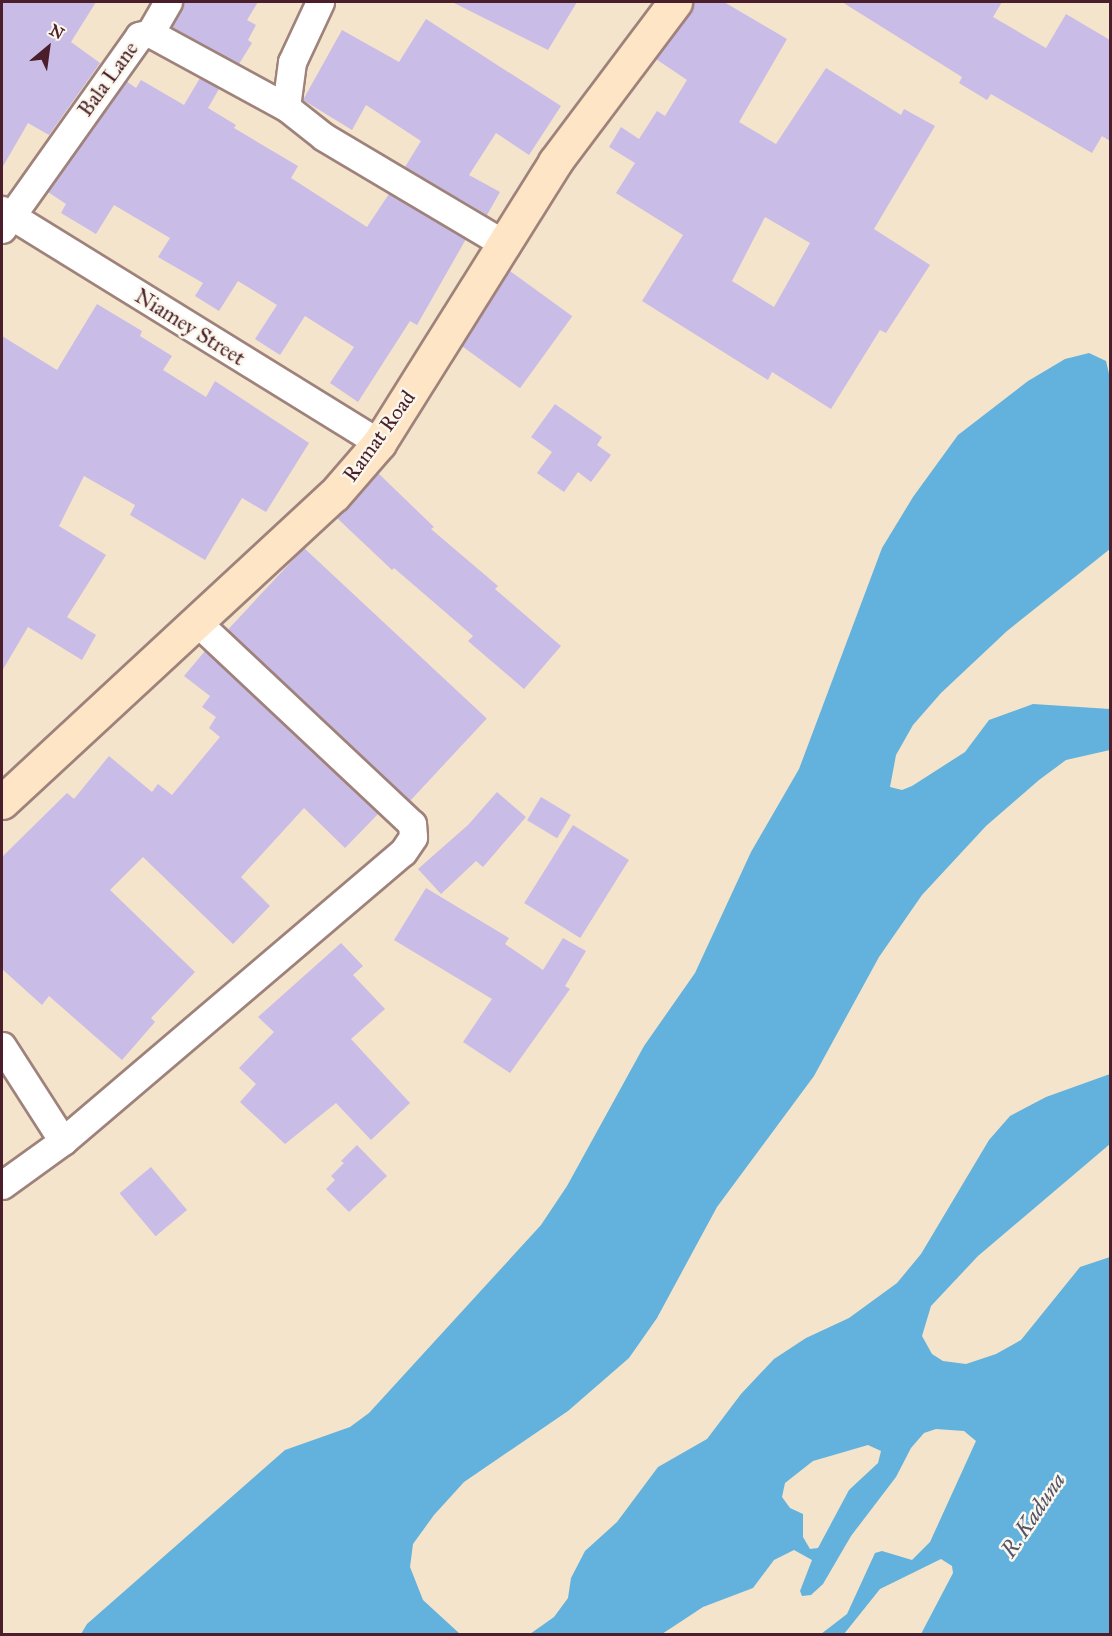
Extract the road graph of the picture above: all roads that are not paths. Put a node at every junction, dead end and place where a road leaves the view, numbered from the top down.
1 (168, 2) edge
2 (320, 2) edge
3 (675, 2) edge
4 (150, 33) junction
5 (286, 107) junction
6 (4, 218) edge
7 (506, 245) junction
8 (379, 443) junction
9 (196, 621) junction
10 (2, 802) edge
11 (2, 1047) edge
12 (63, 1141) junction
13 (2, 1185) edge

1 - 4 street
2 - 5 street
3 - 7 street, Ramat Road
4 - 5 street, Bala Lane
4 - 6 street, Bala Lane
5 - 7 street, Bala Lane
6 - 8 street, Niamey Street
7 - 8 street, Ramat Road
8 - 9 street, Ramat Road
9 - 10 street, Ramat Road
9 - 12 street
11 - 12 street
12 - 13 street

